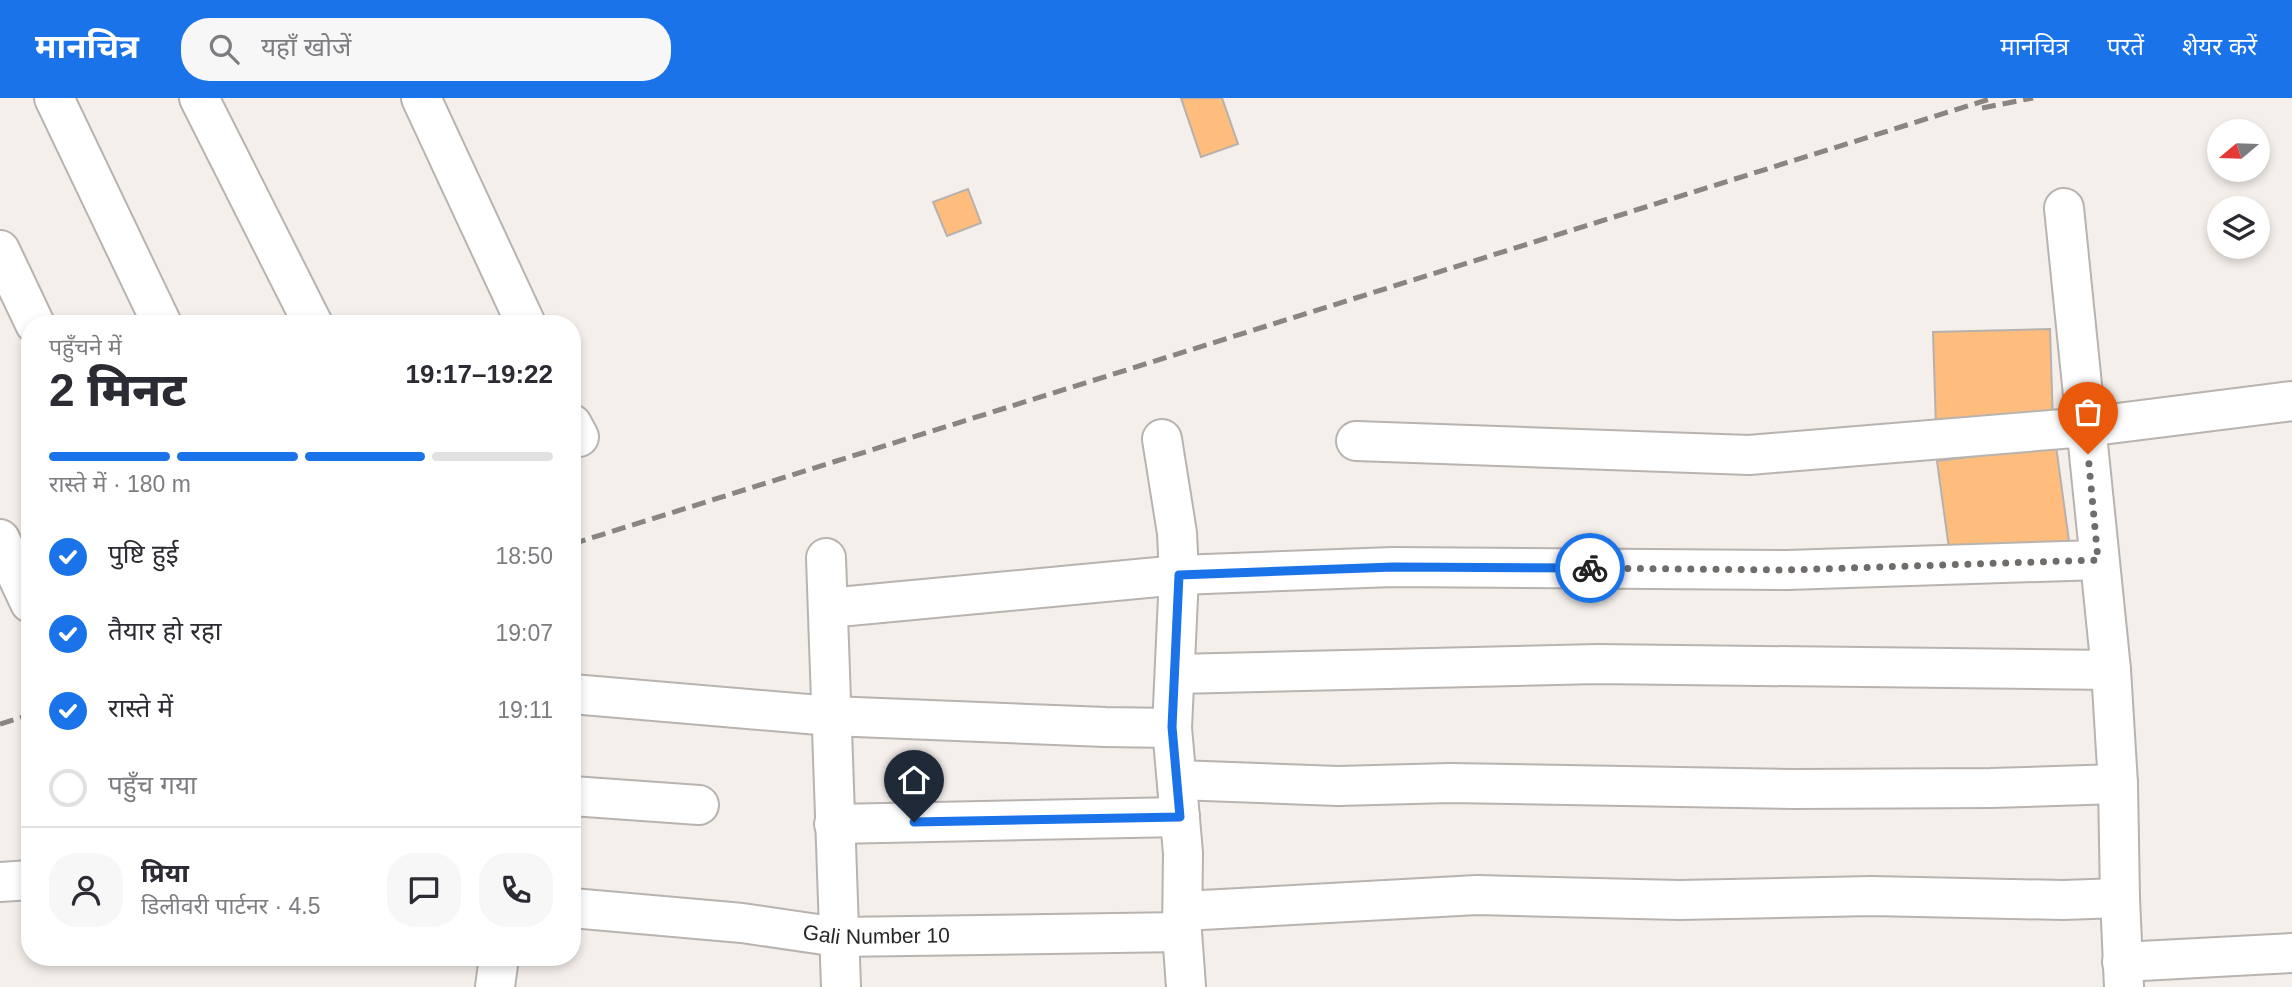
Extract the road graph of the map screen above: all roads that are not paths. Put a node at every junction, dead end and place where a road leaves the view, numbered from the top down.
1 (54, 98) edge
2 (199, 98) edge
3 (421, 98) edge
4 (2064, 208) dead end
5 (0, 250) edge
6 (31, 315) edge
7 (158, 315) edge
8 (308, 315) edge
9 (522, 315) edge
10 (2292, 401) edge
11 (2086, 427) junction
12 (1162, 439) dead end
13 (1356, 442) dead end
14 (0, 539) edge
15 (826, 558) dead end
16 (2098, 560) junction
17 (1179, 575) junction
18 (21, 584) edge
19 (828, 608) junction
20 (2111, 670) junction
21 (1175, 674) junction
22 (581, 695) edge
23 (831, 716) junction
24 (1172, 727) junction
25 (2118, 784) junction
26 (581, 797) edge
27 (1179, 798) junction
28 (699, 805) dead end
29 (834, 824) junction
30 (21, 881) edge
31 (0, 882) edge
32 (2120, 898) junction
33 (581, 909) edge
34 (1183, 922) junction
35 (838, 937) junction
36 (2292, 953) edge
37 (498, 966) edge
38 (2123, 974) edge
39 (495, 987) edge
40 (841, 987) edge
41 (1186, 987) edge

1 - 7 street
2 - 8 street
3 - 9 street
4 - 11 street
5 - 6 street
10 - 11 street
11 - 13 street
11 - 16 street
12 - 17 street
14 - 18 street
15 - 19 street
16 - 17 street
16 - 20 street
17 - 19 street
17 - 21 street
19 - 23 street
20 - 21 street
20 - 25 street
21 - 24 street
22 - 23 street
23 - 24 street
23 - 29 street
24 - 27 street
25 - 27 street
25 - 32 street
26 - 28 street
27 - 29 street
27 - 34 street
29 - 35 street
30 - 31 street
32 - 34 street, Gali Number 10
32 - 38 street
33 - 35 street, Gali Number 10
34 - 35 street, Gali Number 10
34 - 41 street
35 - 40 street
36 - 38 street
37 - 39 street

